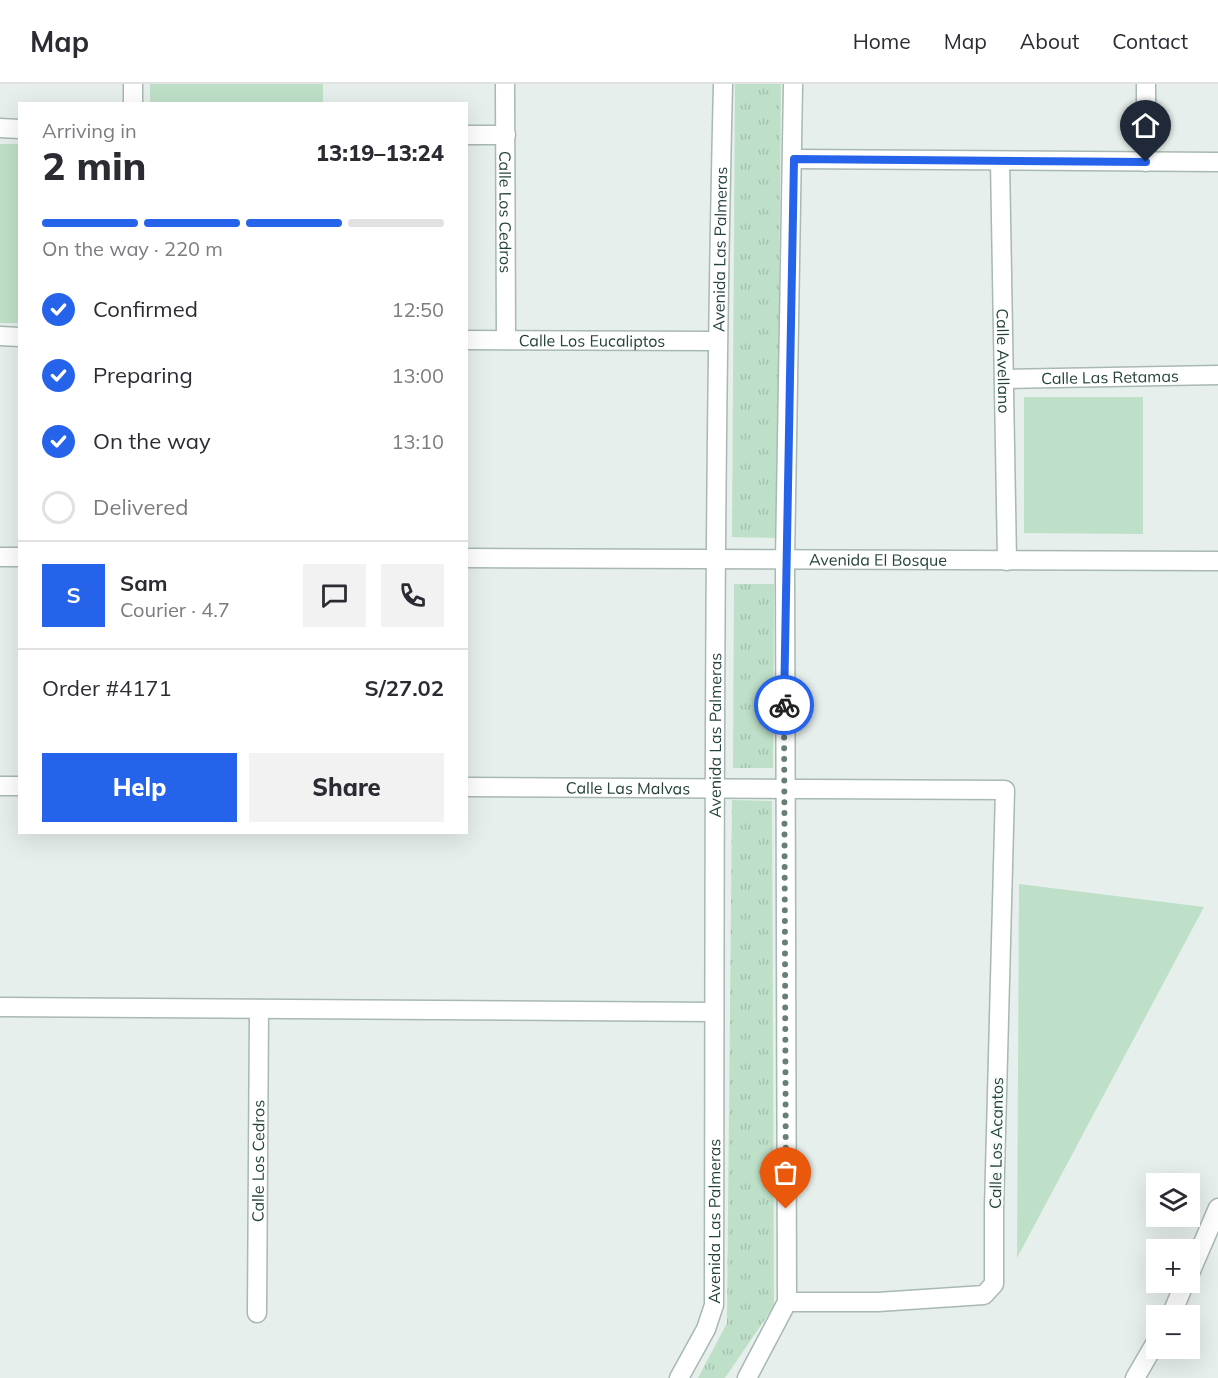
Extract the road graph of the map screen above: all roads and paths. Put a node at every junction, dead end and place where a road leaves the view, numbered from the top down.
1 (133, 84) edge
2 (506, 84) edge
3 (723, 84) edge
4 (793, 84) edge
5 (1146, 84) edge
6 (133, 102) edge
7 (0, 128) edge
8 (18, 129) edge
9 (468, 135) edge
10 (506, 135) junction
11 (794, 159) junction
12 (1000, 161) junction
13 (1146, 162) junction
14 (1218, 162) edge
15 (0, 336) edge
16 (18, 337) edge
17 (468, 340) edge
18 (506, 340) junction
19 (717, 341) junction
20 (1218, 375) edge
21 (1004, 379) junction
22 (0, 557) edge
23 (18, 557) edge
24 (468, 558) edge
25 (717, 560) junction
26 (785, 560) junction
27 (1007, 561) junction
28 (1218, 561) edge
29 (0, 786) edge
30 (18, 786) edge
31 (468, 788) edge
32 (714, 788) junction
33 (784, 790) junction
34 (1005, 790) joint
35 (0, 1007) edge
36 (259, 1009) junction
37 (714, 1012) junction
38 (1218, 1208) edge
39 (1200, 1250) edge
40 (787, 1302) junction
41 (257, 1313) dead end
42 (1146, 1359) edge
43 (679, 1378) edge
44 (747, 1378) edge
45 (1135, 1378) edge

1 - 6 street
2 - 10 street, Calle Los Cedros
3 - 19 street, Avenida Las Palmeras
4 - 11 street
5 - 13 street
7 - 8 street
9 - 10 street
10 - 18 street, Calle Los Cedros
11 - 12 street
11 - 26 street
12 - 13 street
12 - 21 street, Calle Avellano
13 - 14 street
15 - 16 street
17 - 18 street, Calle Los Eucaliptos
18 - 19 street, Calle Los Eucaliptos
19 - 25 street, Avenida Las Palmeras
20 - 21 street, Calle Las Retamas
21 - 27 street, Calle Avellano
22 - 23 street
24 - 25 street, Avenida El Bosque
25 - 26 street, Avenida El Bosque
25 - 32 street, Avenida Las Palmeras
26 - 27 street, Avenida El Bosque
26 - 33 street
27 - 28 street, Avenida El Bosque
29 - 30 street
31 - 32 street, Calle Las Malvas
32 - 33 street, Calle Las Malvas
32 - 37 street, Avenida Las Palmeras
33 - 34 street, Calle Las Malvas
33 - 40 street
34 - 40 street, Calle Los Acantos
35 - 36 street
36 - 37 street
36 - 41 street, Calle Los Cedros
37 - 43 street, Avenida Las Palmeras
38 - 39 street
40 - 44 street
42 - 45 street

